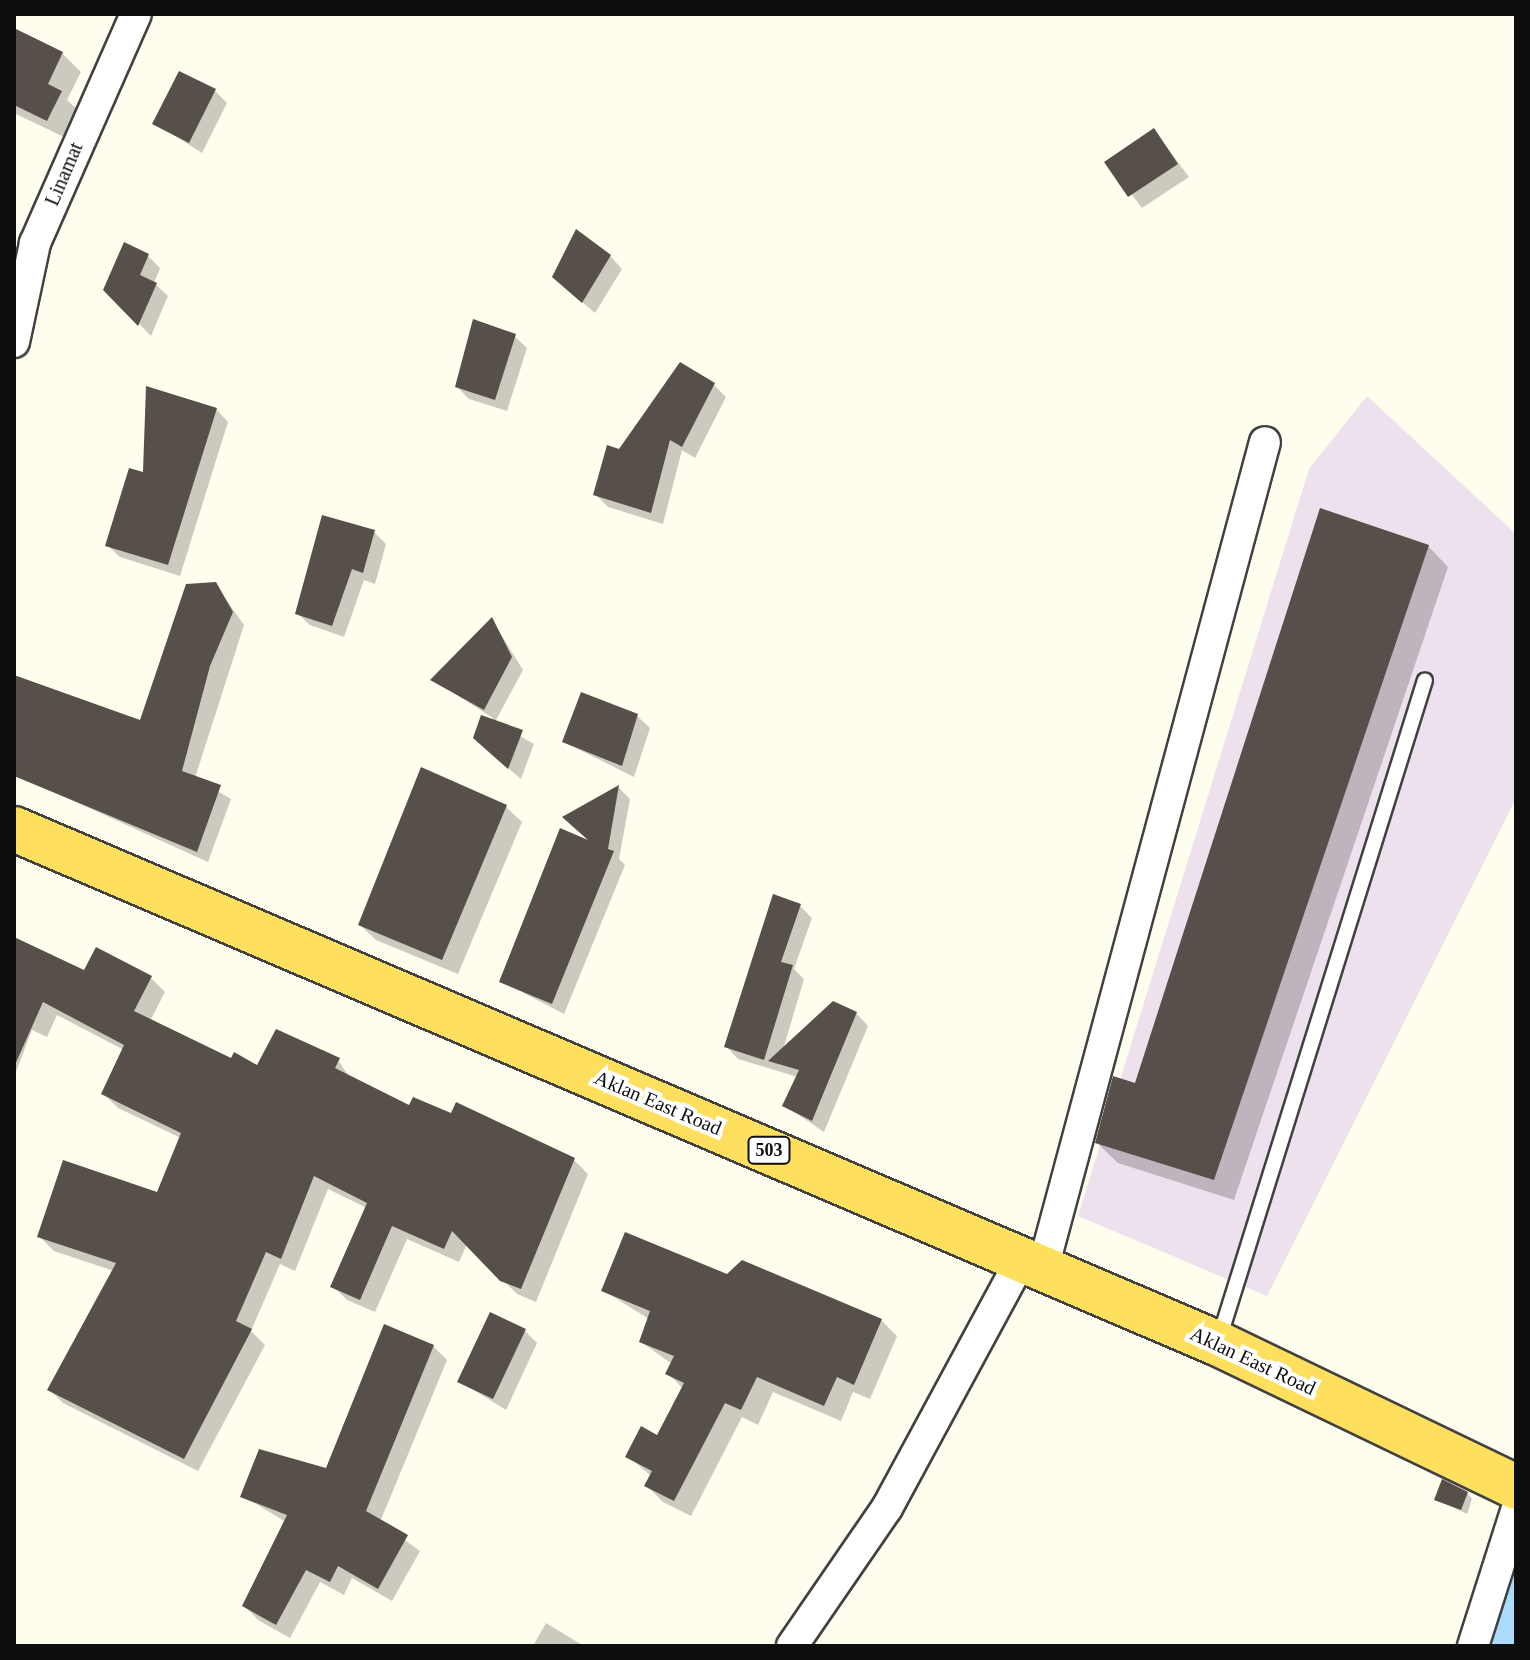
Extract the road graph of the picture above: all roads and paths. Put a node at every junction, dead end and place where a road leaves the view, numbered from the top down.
1 (136, 14) edge
2 (14, 342) edge
3 (1265, 442) dead end
4 (1425, 680) dead end
5 (14, 829) edge
6 (1032, 1263) junction
7 (1217, 1343) junction
8 (1516, 1487) edge
9 (1516, 1511) edge
10 (792, 1646) edge
11 (1473, 1646) edge

1 - 2 street, Linamat
3 - 6 street
4 - 7 lane
5 - 6 main road, Aklan East Road / 503
6 - 7 main road, Aklan East Road / 503
6 - 10 street
7 - 8 main road, Aklan East Road / 503
9 - 11 street

